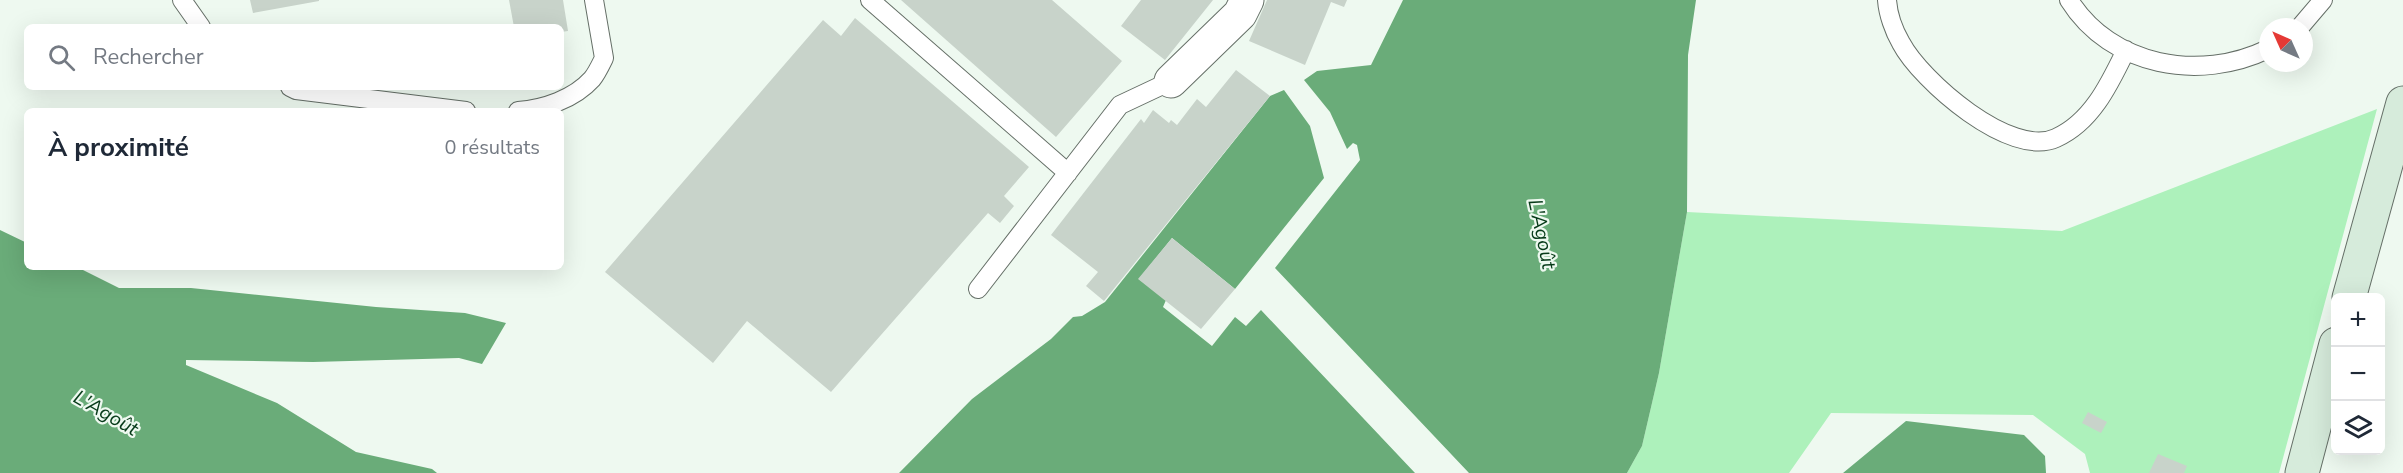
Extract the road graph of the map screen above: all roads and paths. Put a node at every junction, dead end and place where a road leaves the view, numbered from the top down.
1 (182, 0) edge
2 (594, 0) edge
3 (870, 0) edge
4 (1246, 0) edge
5 (1887, 0) edge
6 (2069, 0) edge
7 (2324, 0) edge
8 (2308, 18) edge
9 (199, 24) edge
10 (2126, 50) junction
11 (2259, 53) edge
12 (1171, 81) joint
13 (296, 90) edge
14 (2403, 103) edge
15 (442, 108) edge
16 (542, 108) edge
17 (1068, 173) junction
18 (978, 289) dead end
19 (2350, 293) edge
20 (2335, 347) edge
21 (2302, 473) edge

1 - 9 lane
2 - 16 lane
3 - 17 lane
4 - 12 street
5 - 10 lane
6 - 10 lane
7 - 8 lane
10 - 11 lane
12 - 17 lane
13 - 15 lane
14 - 19 main road
17 - 18 lane
20 - 21 main road

